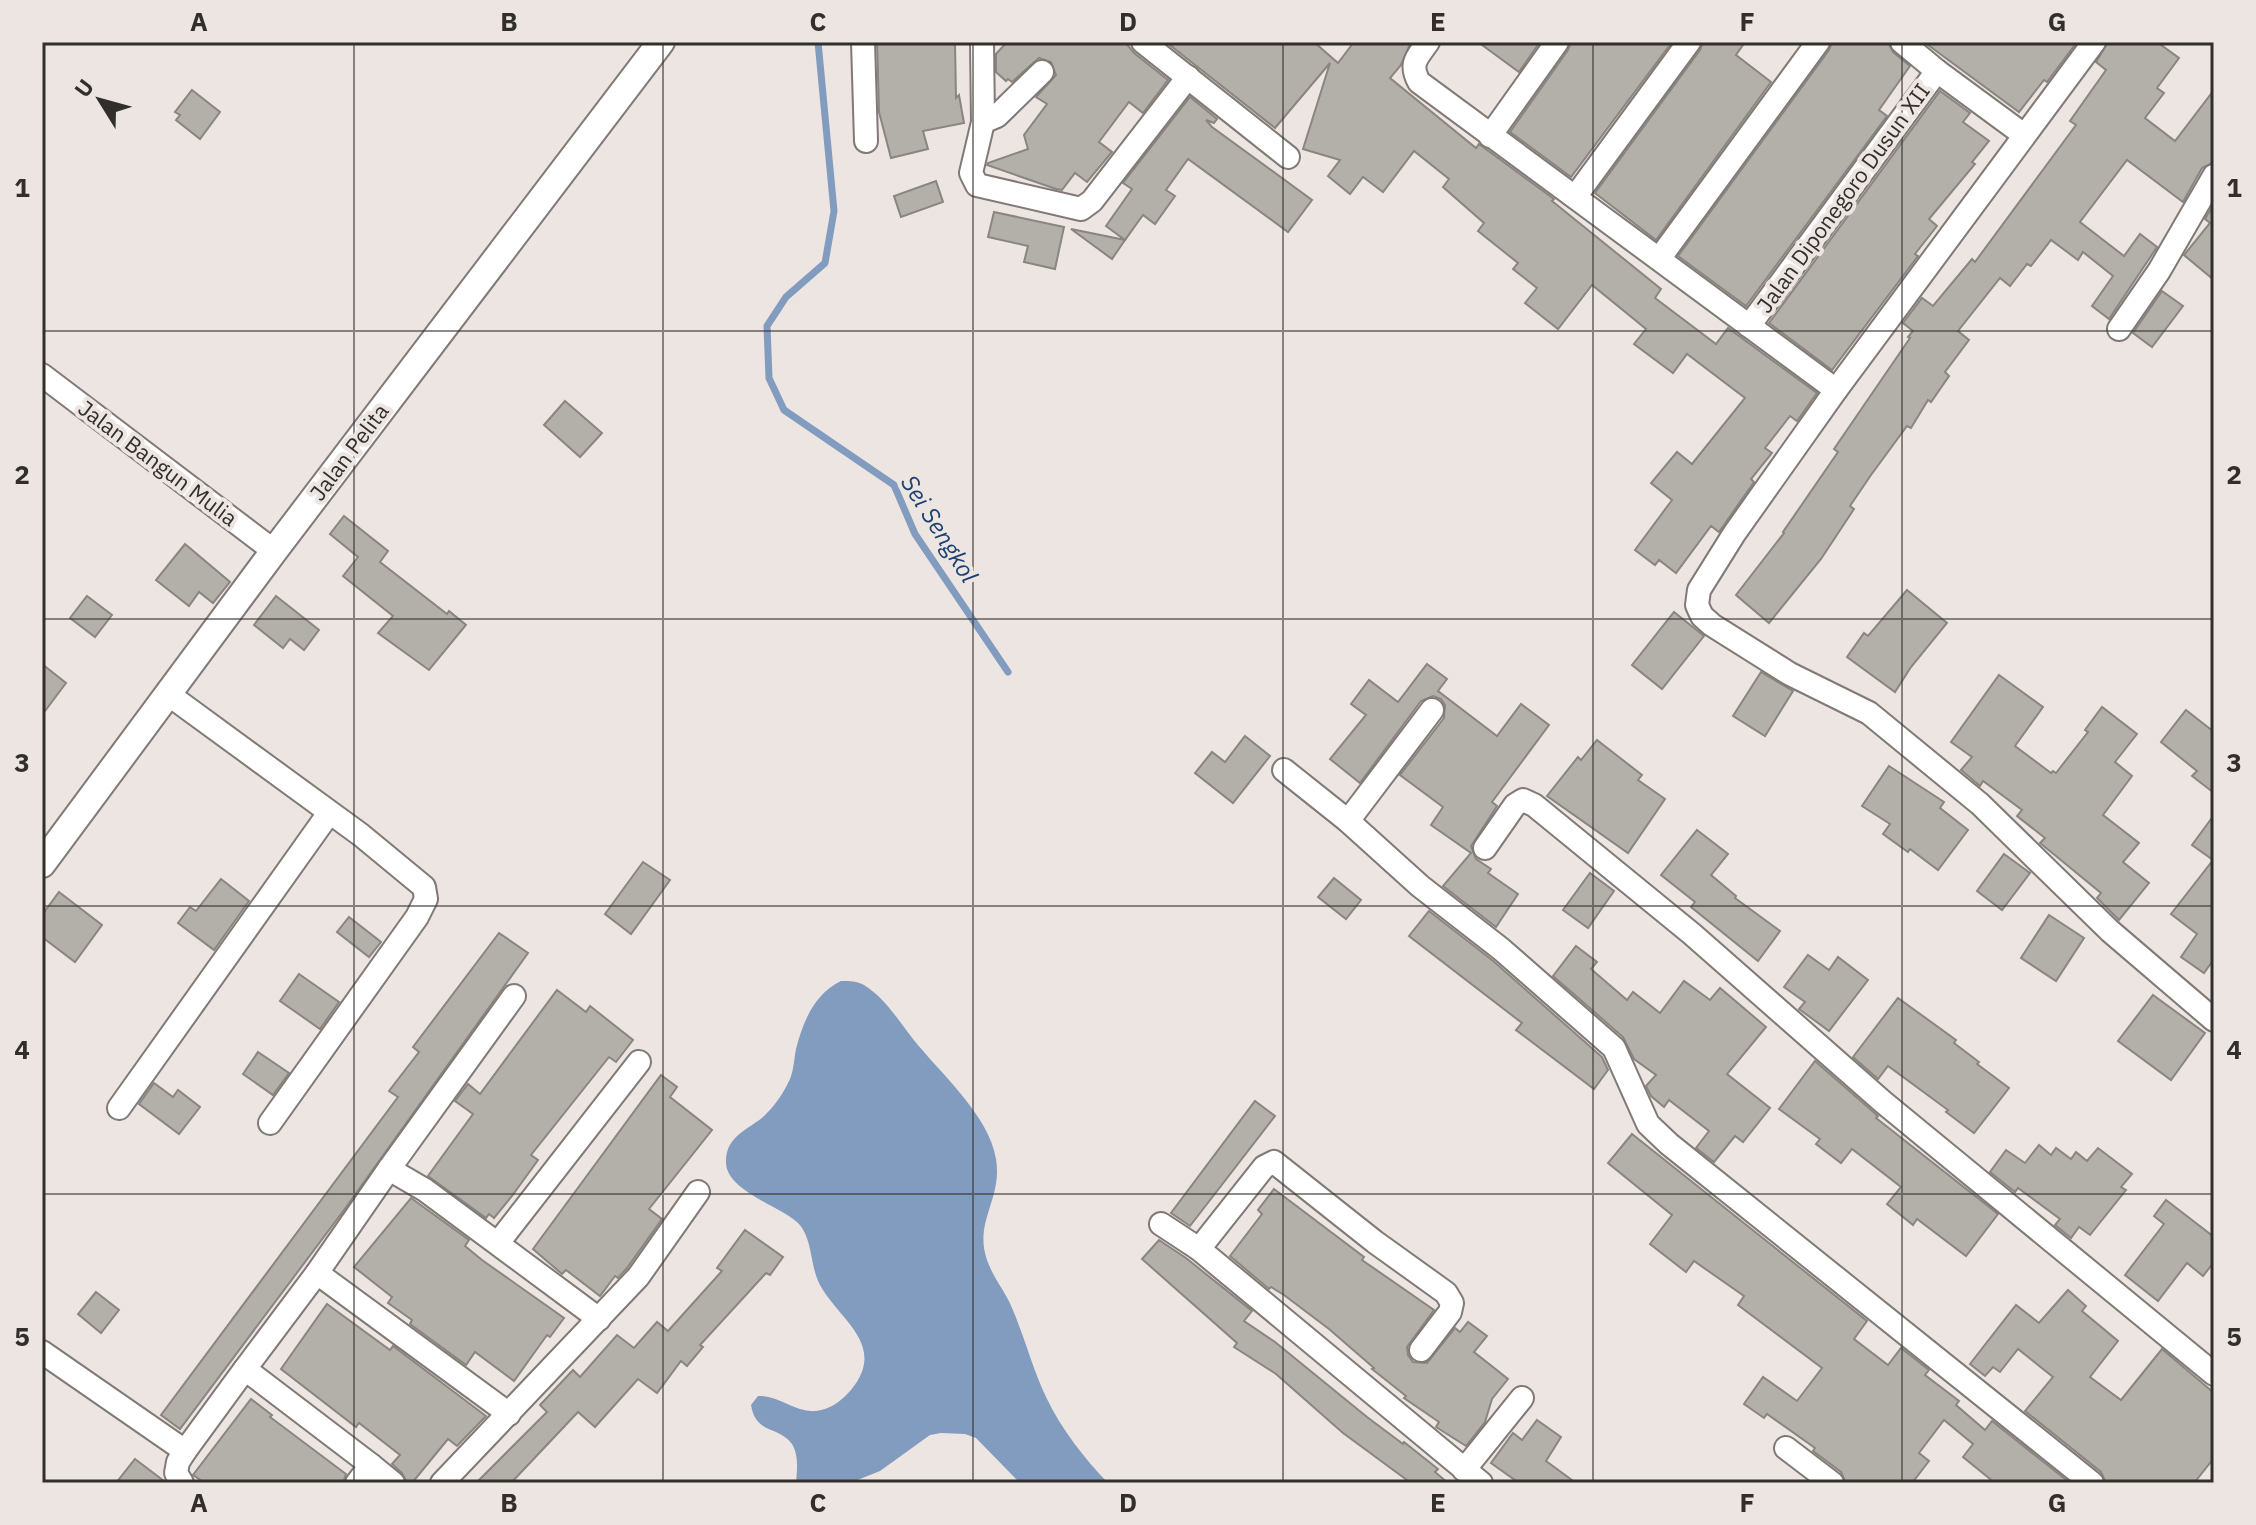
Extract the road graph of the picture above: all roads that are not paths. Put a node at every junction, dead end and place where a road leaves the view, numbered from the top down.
1 (661, 42) edge
2 (863, 42) edge
3 (982, 42) edge
4 (1143, 42) edge
5 (1428, 42) edge
6 (1557, 42) edge
7 (1689, 42) edge
8 (1818, 42) edge
9 (1902, 42) edge
10 (2094, 42) edge
11 (1937, 71) junction
12 (1042, 72) dead end
13 (1188, 77) junction
14 (983, 122) junction
15 (2024, 135) junction
16 (1490, 136) junction
17 (866, 141) dead end
18 (1288, 157) dead end
19 (2214, 176) edge
20 (1575, 197) junction
21 (1659, 259) junction
22 (1749, 326) junction
23 (2119, 329) dead end
24 (42, 375) edge
25 (1836, 390) junction
26 (274, 551) junction
27 (168, 694) junction
28 (1432, 710) dead end
29 (1284, 770) dead end
30 (329, 813) junction
31 (1348, 821) junction
32 (1485, 848) dead end
33 (42, 864) edge
34 (514, 996) dead end
35 (2214, 1020) edge
36 (639, 1062) dead end
37 (119, 1108) dead end
38 (270, 1123) dead end
39 (389, 1169) junction
40 (698, 1192) dead end
41 (1161, 1224) dead end
42 (498, 1243) junction
43 (1199, 1249) junction
44 (317, 1273) junction
45 (599, 1319) junction
46 (1421, 1350) dead end
47 (42, 1352) edge
48 (245, 1369) junction
49 (2214, 1374) edge
50 (1522, 1398) dead end
51 (509, 1414) junction
52 (1786, 1448) dead end
53 (185, 1451) junction
54 (371, 1465) junction
55 (1473, 1476) edge
56 (182, 1483) edge
57 (357, 1483) edge
58 (393, 1483) edge
59 (442, 1483) edge
60 (1832, 1483) edge
61 (2092, 1483) edge

1 - 26 street, Jalan Pelita
2 - 17 street
3 - 14 street
4 - 13 street
5 - 16 street
6 - 16 street
7 - 20 street
8 - 21 street
9 - 11 street
10 - 15 street
11 - 15 street
11 - 22 street, Jalan Diponegoro Dusun XII
12 - 14 street
13 - 14 street
13 - 18 street
15 - 25 street
16 - 20 street
19 - 23 street
20 - 21 street
21 - 22 street
22 - 25 street
24 - 26 street, Jalan Bangun Mulia
25 - 35 street
26 - 27 street, Jalan Pelita
27 - 30 street
27 - 33 street, Jalan Pelita
28 - 31 street
29 - 31 street
30 - 37 street
30 - 38 street
31 - 61 street
32 - 49 street
34 - 39 street
36 - 42 street
39 - 42 street
39 - 44 street
40 - 45 street
41 - 43 street
42 - 45 street
43 - 46 street
43 - 55 street
44 - 48 street
44 - 51 street
45 - 51 street
47 - 53 street
48 - 53 street
48 - 54 street
50 - 55 street
51 - 59 street
52 - 60 street
53 - 56 street
54 - 57 street
54 - 58 street

